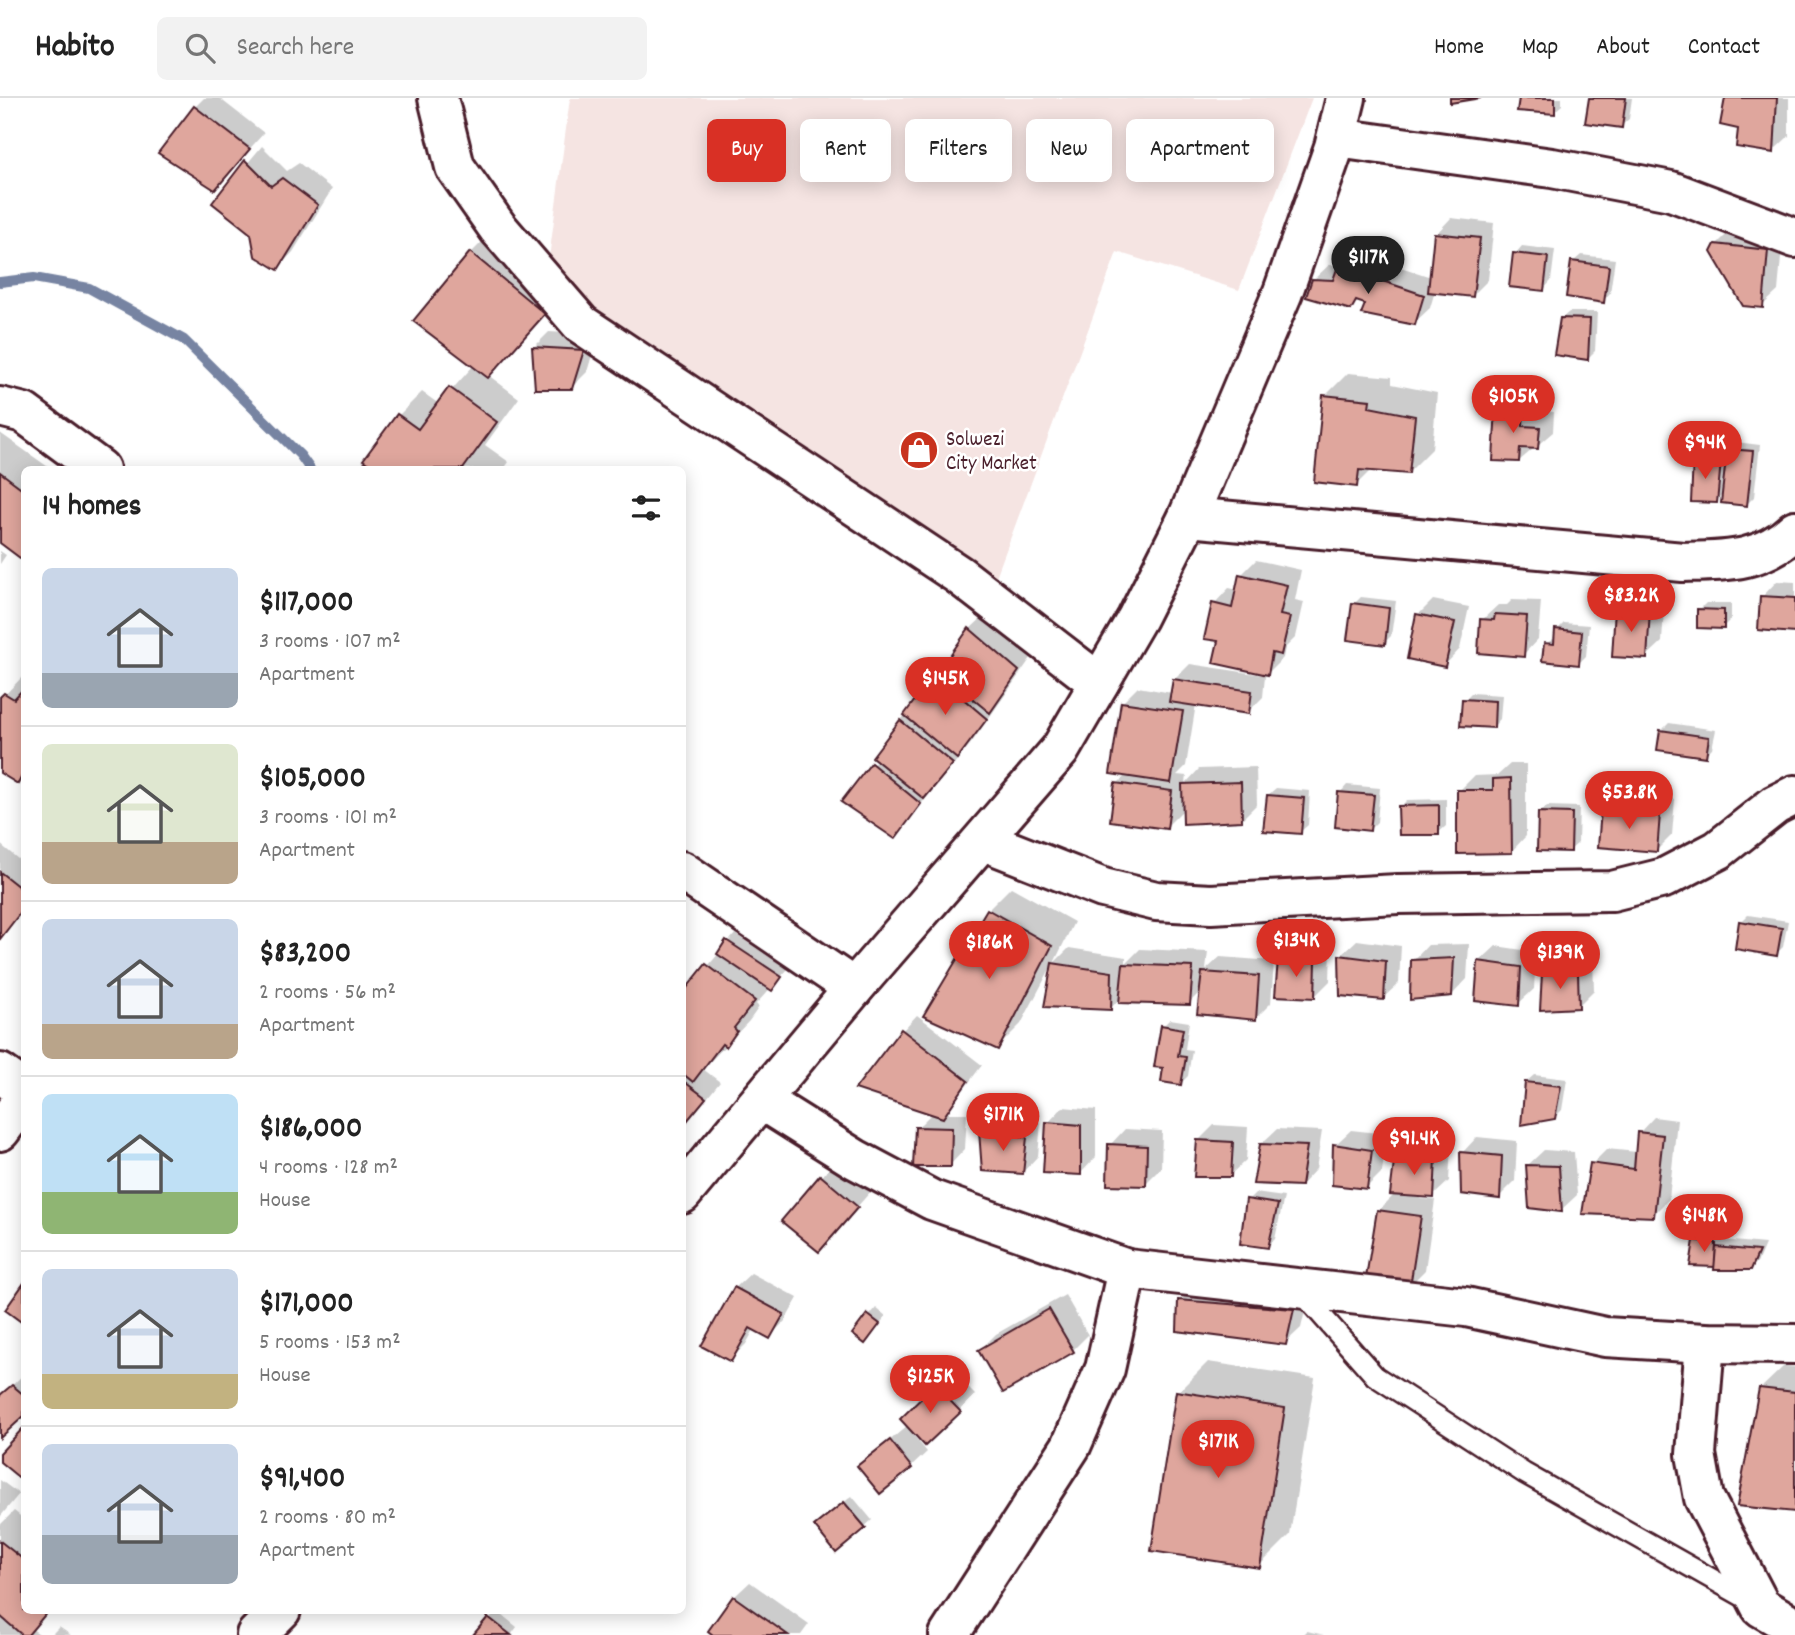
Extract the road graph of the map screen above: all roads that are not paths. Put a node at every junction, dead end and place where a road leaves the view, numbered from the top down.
1 (438, 98) edge
2 (1346, 98) edge
3 (1337, 138) junction
4 (1795, 239) edge
5 (0, 407) edge
6 (96, 466) edge
7 (1188, 517) junction
8 (1795, 530) edge
9 (1099, 683) junction
10 (1795, 795) edge
11 (984, 841) junction
12 (686, 874) edge
13 (854, 988) junction
14 (0, 1073) edge
15 (21, 1088) edge
16 (761, 1100) junction
17 (21, 1103) edge
18 (0, 1131) edge
19 (686, 1189) edge
20 (1127, 1269) junction
21 (1298, 1290) junction
22 (1705, 1343) junction
23 (1795, 1344) edge
24 (1761, 1607) junction
25 (277, 1614) edge
26 (1795, 1627) edge
27 (256, 1635) edge
28 (949, 1635) edge

1 - 9 street
2 - 3 street
3 - 4 street
3 - 7 street
5 - 6 street
7 - 8 street
7 - 9 street
9 - 11 street
10 - 11 street
11 - 13 street
12 - 13 street
13 - 16 street
14 - 15 street
16 - 19 street
16 - 20 street
17 - 18 street
20 - 21 street
20 - 28 street
21 - 22 street
21 - 24 lane
22 - 23 street
22 - 24 street
24 - 26 street
25 - 27 street

